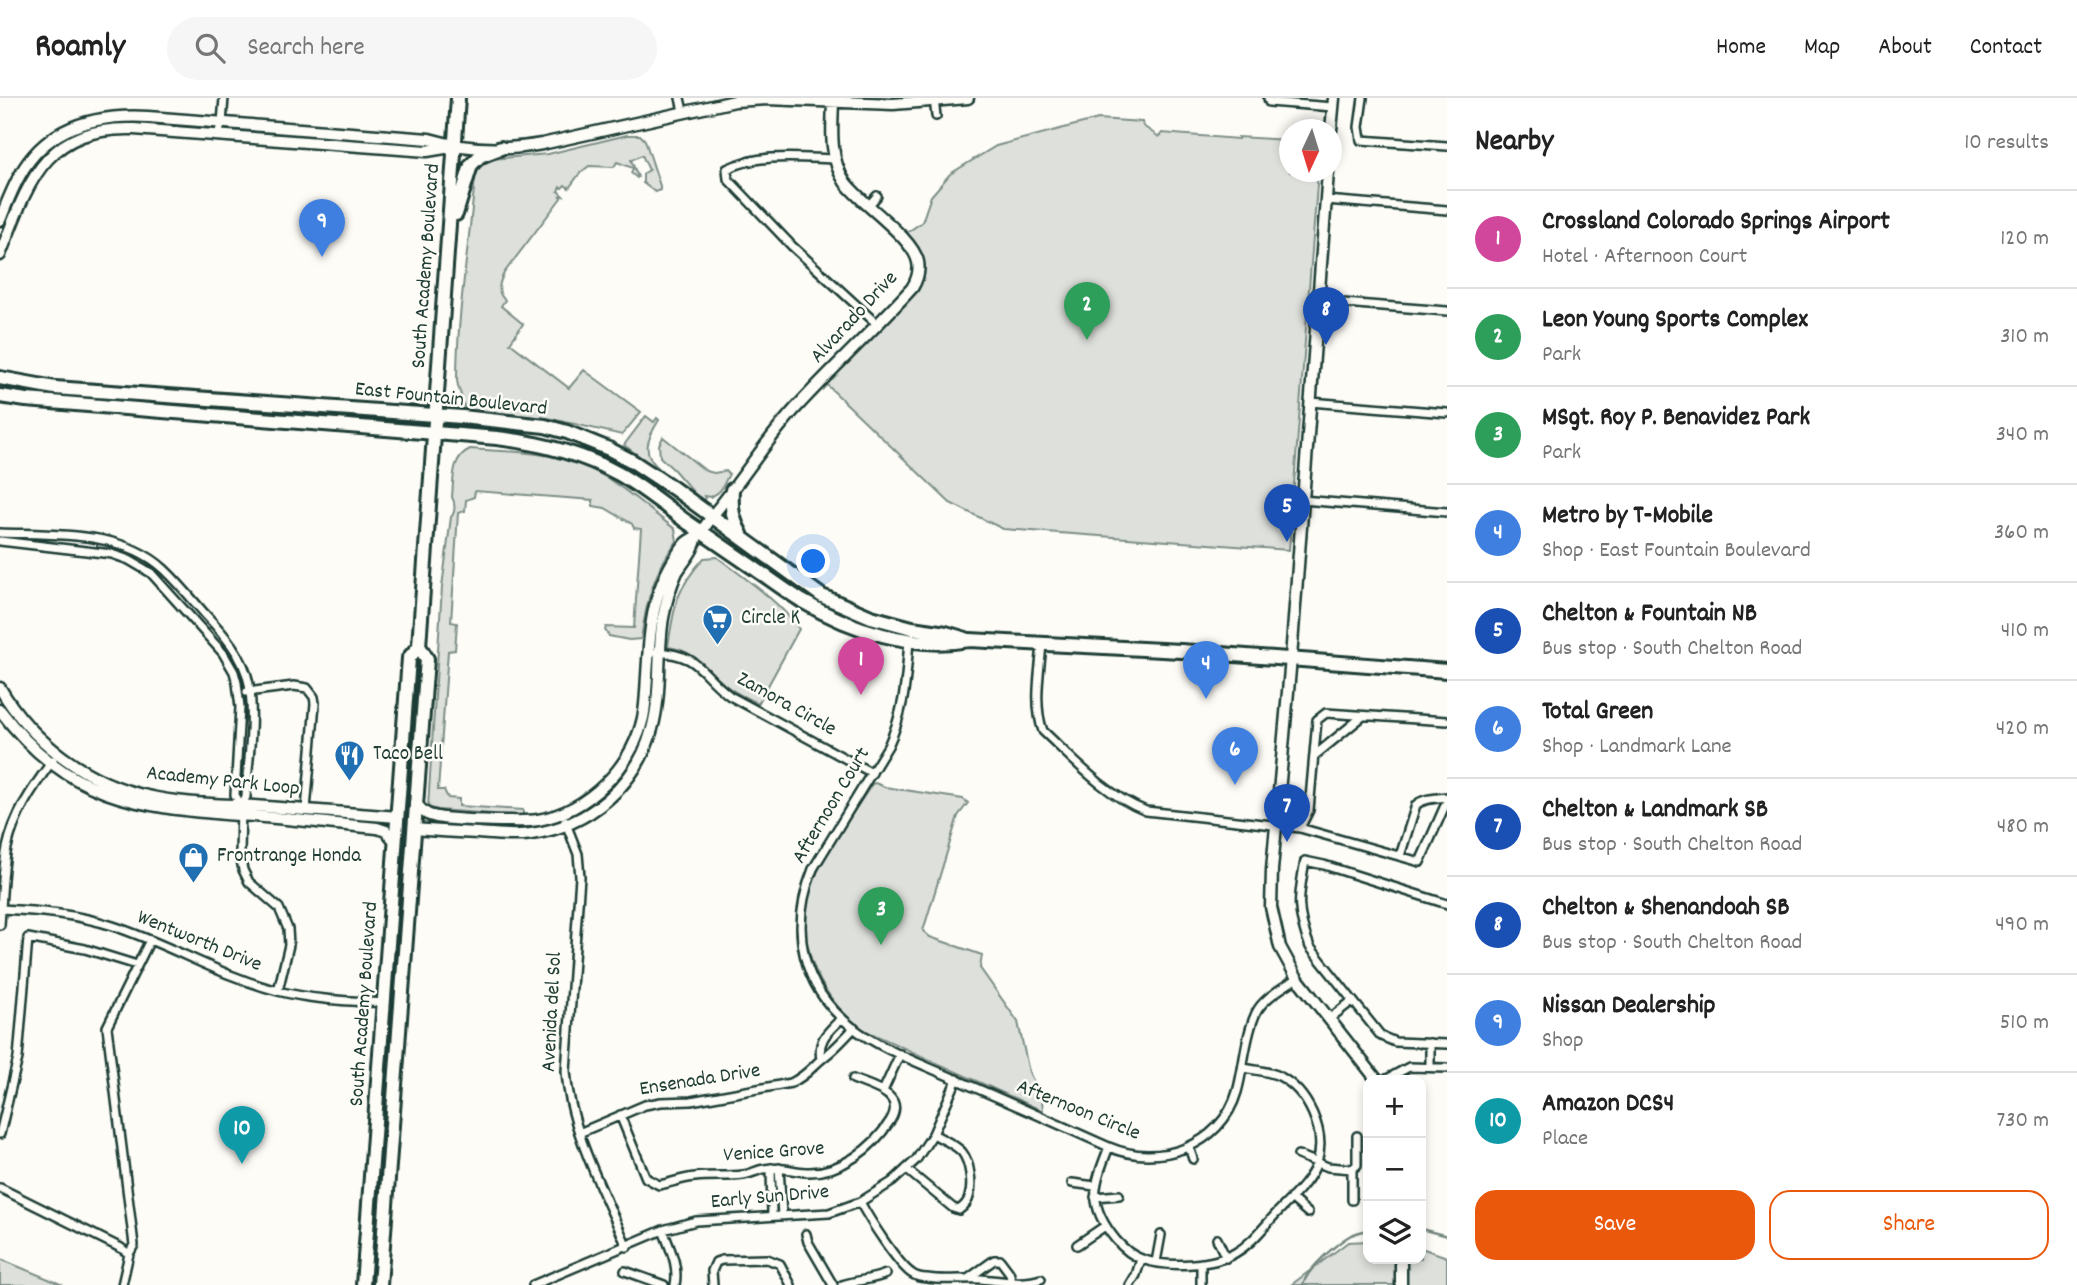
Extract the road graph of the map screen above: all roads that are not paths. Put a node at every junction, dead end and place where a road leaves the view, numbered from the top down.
1 (224, 98) edge
2 (458, 98) edge
3 (680, 98) edge
4 (968, 98) edge
5 (1268, 98) edge
6 (1363, 98) edge
7 (752, 99) edge
8 (833, 100) edge
9 (934, 100) edge
10 (1333, 102) edge
11 (683, 111) junction
12 (936, 116) dead end
13 (222, 123) junction
14 (222, 134) junction
15 (455, 146) junction
16 (1447, 146) edge
17 (501, 148) junction
18 (835, 159) junction
19 (1327, 182) edge
20 (877, 196) dead end
21 (1326, 200) junction
22 (869, 205) junction
23 (3, 206) edge
24 (1447, 210) edge
25 (18, 211) junction
26 (0, 220) edge
27 (448, 241) junction
28 (0, 256) edge
29 (1317, 301) junction
30 (1447, 311) edge
31 (877, 324) junction
32 (0, 378) edge
33 (0, 396) edge
34 (1310, 402) junction
35 (1447, 413) edge
36 (436, 415) junction
37 (434, 434) junction
38 (732, 490) junction
39 (1302, 500) junction
40 (1447, 512) edge
41 (712, 516) junction
42 (0, 533) edge
43 (699, 533) junction
44 (745, 540) junction
45 (0, 541) edge
46 (909, 640) junction
47 (970, 640) junction
48 (1042, 644) junction
49 (419, 646) junction
50 (648, 652) junction
51 (660, 653) junction
52 (1291, 659) junction
53 (1447, 671) edge
54 (0, 688) edge
55 (250, 692) junction
56 (239, 693) junction
57 (0, 710) edge
58 (406, 710) junction
59 (1363, 716) junction
60 (1447, 721) edge
61 (58, 754) junction
62 (1314, 756) junction
63 (51, 763) junction
64 (872, 773) junction
65 (1447, 799) edge
66 (415, 803) junction
67 (241, 810) junction
68 (306, 810) junction
69 (562, 813) junction
70 (398, 817) junction
71 (1276, 824) junction
72 (567, 825) junction
73 (1300, 828) junction
74 (415, 830) junction
75 (396, 842) junction
76 (1400, 856) junction
77 (1447, 904) edge
78 (1, 909) edge
79 (0, 925) edge
80 (150, 940) junction
81 (138, 965) junction
82 (1297, 978) junction
83 (403, 984) junction
84 (278, 990) junction
85 (1352, 1001) junction
86 (385, 1003) junction
87 (842, 1018) junction
88 (1329, 1019) junction
89 (854, 1028) junction
90 (1430, 1043) junction
91 (1447, 1044) edge
92 (900, 1054) junction
93 (821, 1059) junction
94 (1430, 1066) junction
95 (1243, 1068) junction
96 (1447, 1068) edge
97 (1373, 1075) edge
98 (1395, 1075) edge
99 (853, 1079) dead end
100 (957, 1079) junction
101 (883, 1091) junction
102 (620, 1115) junction
103 (579, 1133) junction
104 (933, 1134) junction
105 (0, 1135) edge
106 (1357, 1136) dead end
107 (1109, 1147) junction
108 (1189, 1147) junction
109 (1298, 1156) dead end
110 (1193, 1159) dead end
111 (1317, 1163) junction
112 (775, 1168) junction
113 (1352, 1169) junction
114 (906, 1170) junction
115 (1072, 1183) dead end
116 (1095, 1186) junction
117 (0, 1188) edge
118 (1119, 1195) dead end
119 (1095, 1197) junction
120 (1291, 1198) junction
121 (1352, 1200) dead end
122 (860, 1202) junction
123 (1308, 1213) dead end
124 (772, 1215) junction
125 (782, 1215) junction
126 (1105, 1226) junction
127 (663, 1230) junction
128 (806, 1234) dead end
129 (1161, 1236) dead end
130 (1217, 1239) dead end
131 (1077, 1245) dead end
132 (626, 1247) junction
133 (129, 1254) junction
134 (1226, 1258) junction
135 (1141, 1259) junction
136 (1156, 1262) junction
137 (1201, 1263) junction
138 (1401, 1264) edge
139 (625, 1271) dead end
140 (887, 1274) dead end
141 (969, 1278) junction
142 (1041, 1279) dead end
143 (1012, 1281) junction
144 (122, 1285) edge
145 (363, 1285) edge
146 (380, 1285) edge
147 (533, 1285) edge
148 (664, 1285) edge
149 (675, 1285) edge
150 (713, 1285) edge
151 (791, 1285) edge
152 (833, 1285) edge
153 (842, 1285) edge
154 (1130, 1285) edge
155 (1201, 1285) edge
156 (1401, 1285) edge

1 - 13 street
2 - 15 highway, South Academy Boulevard
3 - 11 street
4 - 9 street
5 - 10 street
6 - 16 street
7 - 8 street
7 - 11 street
8 - 9 street
8 - 18 street, Alvarado Drive
9 - 12 street
11 - 17 street
13 - 14 street
13 - 15 street
13 - 23 street
14 - 15 street
14 - 25 street
15 - 17 street
15 - 27 highway, South Academy Boulevard
17 - 27 highway
18 - 22 street, Alvarado Drive
18 - 31 street
19 - 21 street
20 - 22 street
21 - 24 street
21 - 29 street
22 - 31 street, Alvarado Drive
23 - 25 street
23 - 26 street
25 - 28 street
27 - 36 highway, South Academy Boulevard
29 - 30 street
29 - 34 street
31 - 38 street, Alvarado Drive
32 - 36 highway, East Fountain Boulevard
33 - 37 highway, East Fountain Boulevard
34 - 35 street
34 - 39 street
36 - 37 highway, South Academy Boulevard
36 - 41 highway, East Fountain Boulevard
37 - 43 highway, East Fountain Boulevard
37 - 49 highway, South Academy Boulevard
38 - 41 street, Alvarado Drive
38 - 44 highway
39 - 40 street
39 - 52 street
41 - 43 street
41 - 44 highway, East Fountain Boulevard
42 - 55 street
43 - 46 highway, East Fountain Boulevard
43 - 50 street
43 - 51 street
44 - 47 highway, East Fountain Boulevard
45 - 56 street
46 - 47 highway, East Fountain Boulevard
46 - 64 street, Afternoon Court
47 - 48 highway, East Fountain Boulevard
48 - 52 highway, East Fountain Boulevard
48 - 71 street
49 - 58 highway, South Academy Boulevard
49 - 66 highway, South Academy Boulevard
50 - 51 street, Zamora Circle
50 - 69 street
51 - 64 street, Zamora Circle
51 - 72 street
52 - 53 highway, East Fountain Boulevard
52 - 71 street
54 - 61 street, Academy Park Loop
55 - 56 street
55 - 67 street
55 - 68 street
56 - 67 street
57 - 63 street, Academy Park Loop
58 - 70 highway, South Academy Boulevard
58 - 74 highway
59 - 60 street
59 - 62 street
59 - 62 street
61 - 63 street
61 - 67 street, Academy Park Loop
62 - 73 street
63 - 67 street, Academy Park Loop
63 - 78 street
64 - 87 street, Afternoon Court
65 - 76 street
65 - 76 street
66 - 69 street
66 - 74 highway, South Academy Boulevard
67 - 68 street, Academy Park Loop
67 - 75 street, Academy Park Loop
67 - 84 street
68 - 70 street, Academy Park Loop
69 - 72 street, Avenida del Sol
70 - 75 highway, South Academy Boulevard
70 - 83 highway
71 - 73 street
71 - 82 street
72 - 74 street
72 - 103 street, Avenida del Sol
73 - 76 street
74 - 83 highway, South Academy Boulevard
75 - 86 highway, South Academy Boulevard
77 - 85 street
78 - 79 street
78 - 80 street, Wentworth Drive
80 - 81 street
80 - 84 street, Wentworth Drive
81 - 105 street
81 - 133 street
82 - 88 street
82 - 95 street, Afternoon Circle
83 - 146 highway, South Academy Boulevard
84 - 86 street, Wentworth Drive
85 - 88 street
85 - 90 street
86 - 145 highway, South Academy Boulevard
87 - 89 street, Afternoon Court
87 - 93 street
88 - 97 street
89 - 92 street, Afternoon Court
89 - 93 street, Ensenada Drive
90 - 91 street
90 - 94 street
92 - 100 street, Afternoon Court
92 - 101 street
93 - 102 street, Ensenada Drive
94 - 96 street
94 - 98 street
95 - 108 street, Afternoon Circle
95 - 111 street
99 - 101 street
100 - 104 street, Early Sun Drive
100 - 107 street, Afternoon Circle
101 - 112 street, Venice Grove
102 - 103 street, Ensenada Drive
102 - 112 street, Venice Grove
103 - 132 street, Avenida del Sol
104 - 114 street, Early Sun Drive
104 - 114 street
106 - 113 street
107 - 108 street, Afternoon Circle
107 - 116 street
108 - 110 street
109 - 111 street
111 - 113 street
111 - 120 street
112 - 124 street
112 - 125 street
113 - 121 street
114 - 122 street, Early Sun Drive
115 - 116 street
116 - 119 street
117 - 133 street
118 - 119 street
119 - 126 street
120 - 123 street
120 - 134 street
122 - 125 street, Early Sun Drive
122 - 141 street
124 - 125 street, Early Sun Drive
124 - 127 street, Early Sun Drive
126 - 131 street
126 - 135 street
127 - 132 street, Early Sun Drive
127 - 149 street
128 - 152 street
129 - 136 street
130 - 134 street
132 - 147 street, Early Sun Drive
133 - 144 street
134 - 137 street
135 - 136 street
135 - 154 street
136 - 137 street
137 - 155 street
138 - 156 street
139 - 148 street
140 - 153 street
141 - 143 street
141 - 143 street
142 - 143 street
150 - 151 street

